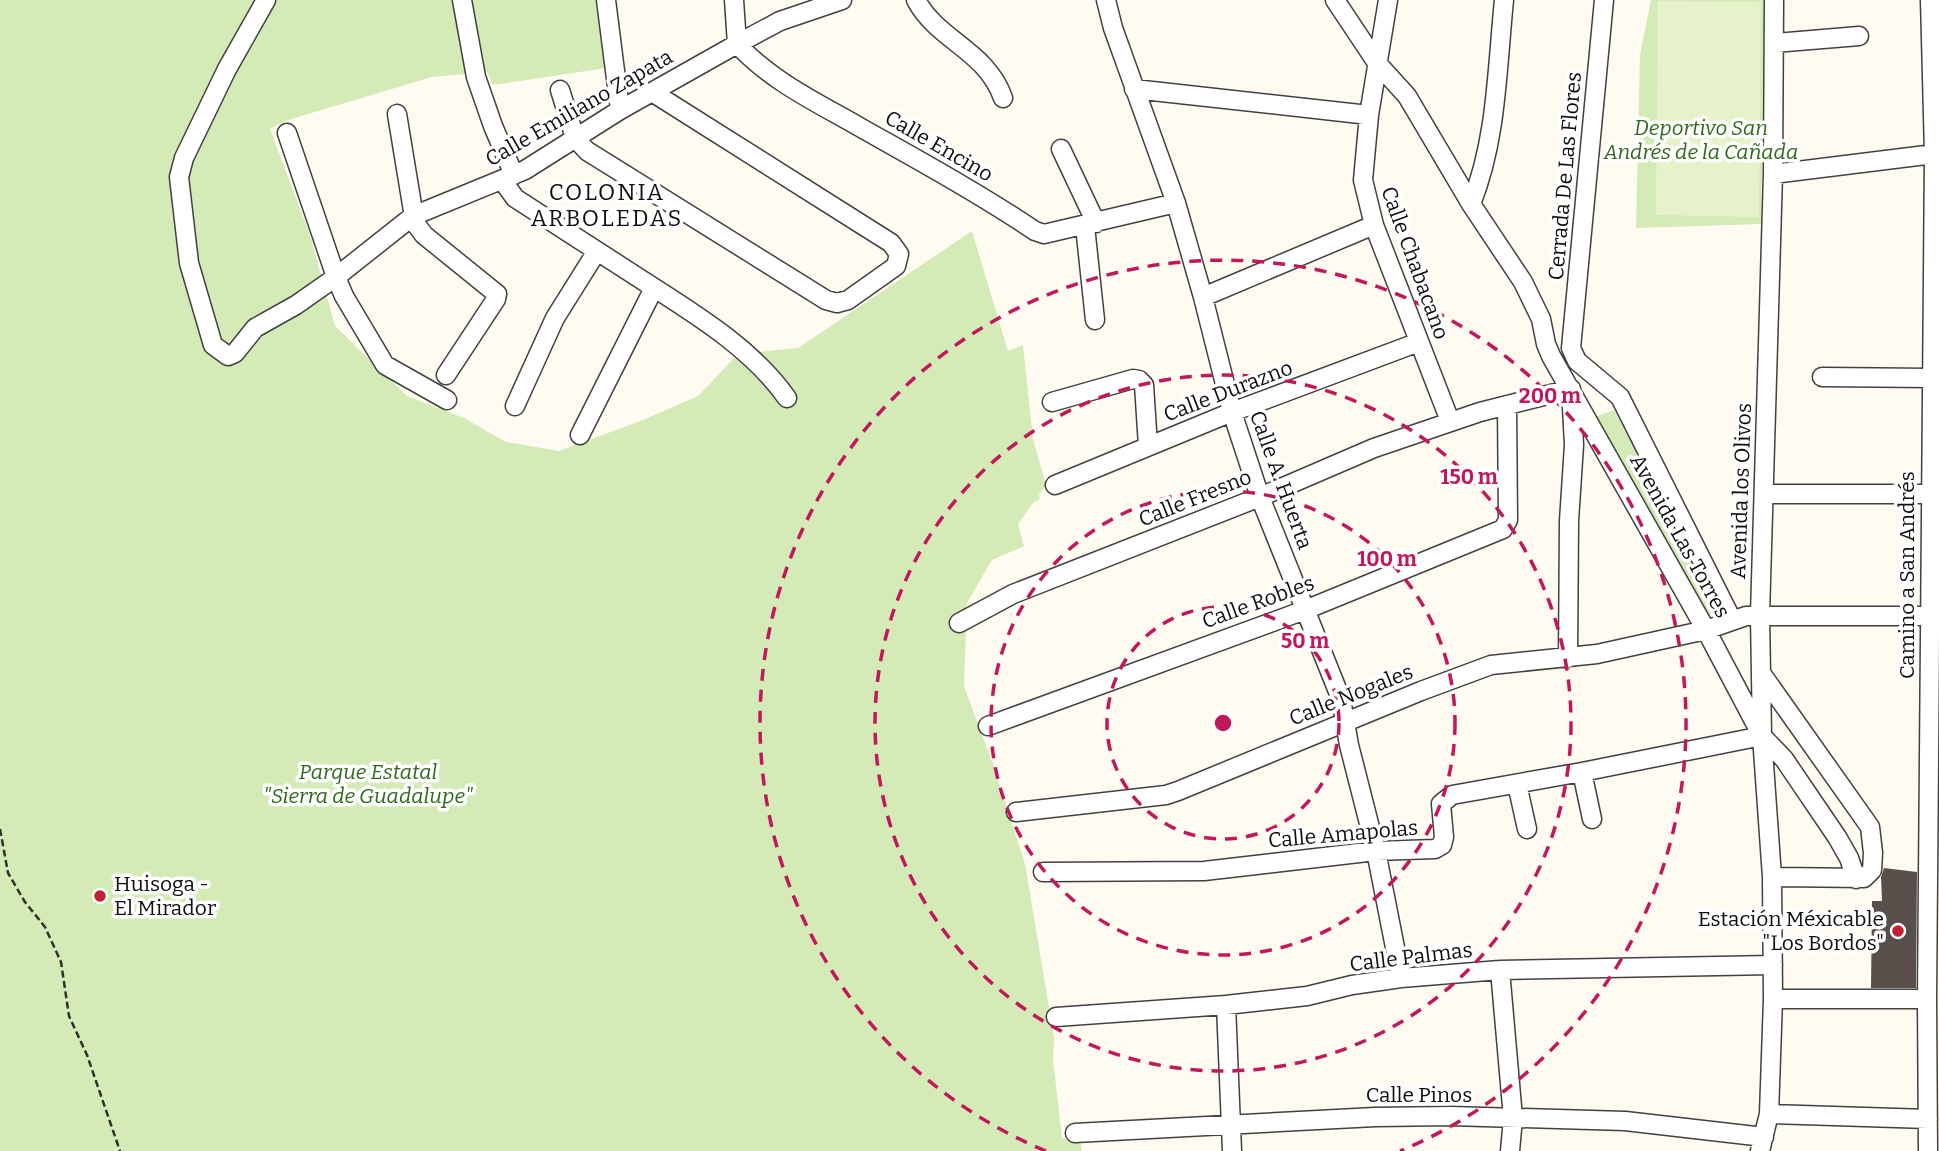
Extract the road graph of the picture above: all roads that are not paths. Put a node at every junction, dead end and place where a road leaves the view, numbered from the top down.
1 (266, 0) edge
2 (462, 0) edge
3 (606, 0) edge
4 (734, 0) edge
5 (842, 0) edge
6 (916, 0) edge
7 (1106, 0) edge
8 (1335, 0) edge
9 (1388, 0) edge
10 (1504, 0) edge
11 (1604, 0) edge
12 (1774, 0) edge
13 (1930, 0) edge
14 (816, 4) edge
15 (1860, 36) dead end
16 (1774, 43) junction
17 (737, 44) junction
18 (1377, 63) junction
19 (1135, 89) junction
20 (560, 90) dead end
21 (652, 92) junction
22 (1003, 98) dead end
23 (1936, 104) edge
24 (620, 110) junction
25 (397, 114) dead end
26 (1369, 115) junction
27 (287, 133) dead end
28 (575, 138) junction
29 (1061, 149) dead end
30 (1934, 154) junction
31 (1773, 174) junction
32 (508, 178) junction
33 (1176, 203) junction
34 (1471, 204) junction
35 (413, 216) junction
36 (1091, 224) junction
37 (1374, 225) junction
38 (1936, 228) edge
39 (597, 251) junction
40 (336, 277) junction
41 (653, 288) junction
42 (1203, 298) junction
43 (1095, 320) dead end
44 (1419, 342) junction
45 (1936, 344) edge
46 (1573, 356) joint
47 (446, 375) dead end
48 (1822, 377) dead end
49 (1933, 378) junction
50 (1571, 389) junction
51 (787, 398) dead end
52 (447, 400) dead end
53 (1052, 402) dead end
54 (1507, 405) junction
55 (516, 406) dead end
56 (1232, 412) junction
57 (1450, 421) junction
58 (580, 435) dead end
59 (1149, 446) junction
60 (1935, 464) edge
61 (1055, 485) dead end
62 (1764, 494) junction
63 (1931, 494) junction
64 (1260, 497) junction
65 (1935, 584) edge
66 (1305, 610) junction
67 (1760, 615) junction
68 (1930, 616) junction
69 (1732, 620) junction
70 (959, 623) dead end
71 (1706, 630) junction
72 (1568, 658) junction
73 (1761, 673) junction
74 (1934, 705) edge
75 (1346, 722) junction
76 (988, 726) dead end
77 (1762, 736) junction
78 (1582, 772) junction
79 (1517, 784) junction
80 (1016, 813) dead end
81 (1592, 819) dead end
82 (1934, 826) edge
83 (1527, 829) dead end
84 (1376, 850) junction
85 (1042, 872) dead end
86 (1772, 877) junction
87 (1856, 879) junction
88 (1934, 944) edge
89 (1773, 965) junction
90 (1500, 970) junction
91 (1401, 978) junction
92 (1773, 999) junction
93 (1927, 999) junction
94 (1226, 1006) junction
95 (1056, 1017) dead end
96 (1934, 1064) edge
97 (1769, 1114) junction
98 (1513, 1118) junction
99 (1928, 1119) junction
100 (1229, 1126) junction
101 (1074, 1133) dead end
102 (1762, 1144) edge
103 (1232, 1151) edge
104 (1510, 1151) edge
105 (1928, 1151) edge

1 - 40 street, Calle Emiliano Zapata
2 - 32 street
3 - 24 street
4 - 17 street
5 - 14 street, Calle Emiliano Zapata
6 - 22 street
7 - 19 street, Calle A. Huerta
8 - 18 street, Avenida Las Torres
9 - 18 street
10 - 34 street
11 - 46 street, Cerrada De Las Flores
12 - 16 street, Avenida los Olivos
13 - 23 street, Camino a San Andrés
14 - 17 street, Calle Emiliano Zapata
15 - 16 street
16 - 31 street, Avenida los Olivos
17 - 21 street, Calle Emiliano Zapata
17 - 36 street, Calle Encino
18 - 26 street, Calle Chabacano
18 - 34 street, Avenida Las Torres
19 - 26 street
19 - 33 street, Calle A. Huerta
20 - 28 street
21 - 24 street, Calle Emiliano Zapata
21 - 28 street
23 - 30 street, Camino a San Andrés
24 - 28 street, Calle Emiliano Zapata
25 - 35 street
26 - 37 street, Calle Chabacano
27 - 40 street
28 - 32 street, Calle Emiliano Zapata
29 - 36 street
30 - 31 street
30 - 38 street, Camino a San Andrés
31 - 62 street, Avenida los Olivos
32 - 35 street, Calle Emiliano Zapata
32 - 39 street
33 - 36 street, Calle Encino
33 - 42 street, Calle A. Huerta
34 - 50 street, Avenida Las Torres
35 - 40 street, Calle Emiliano Zapata
35 - 47 street
36 - 43 street
37 - 42 street
37 - 44 street, Calle Chabacano
38 - 45 street, Camino a San Andrés
39 - 41 street
39 - 55 street
40 - 52 street
41 - 51 street
41 - 58 street
42 - 56 street, Calle A. Huerta
44 - 56 street, Calle Durazno
44 - 57 street, Calle Chabacano
45 - 49 street, Camino a San Andrés
46 - 69 street, Avenida Las Torres
48 - 49 street
49 - 60 street, Camino a San Andrés
50 - 54 street, Calle Fresno
50 - 71 street, Avenida Las Torres
50 - 72 street
53 - 59 street
54 - 57 street, Calle Fresno
54 - 66 street, Calle Robles
56 - 59 street, Calle Durazno
56 - 64 street, Calle A. Huerta
57 - 64 street, Calle Fresno
59 - 61 street, Calle Durazno
60 - 63 street, Camino a San Andrés
62 - 63 street
62 - 67 street, Avenida los Olivos
63 - 65 street, Camino a San Andrés
64 - 66 street, Calle A. Huerta
64 - 70 street, Calle Fresno
65 - 68 street, Camino a San Andrés
66 - 75 street, Calle A. Huerta
66 - 76 street, Calle Robles
67 - 68 street, Calle Nogales
67 - 69 street, Calle Nogales
67 - 73 street, Avenida los Olivos
68 - 74 street, Camino a San Andrés
69 - 71 street, Calle Nogales
71 - 72 street, Calle Nogales
71 - 77 street, Avenida Las Torres
72 - 75 street, Calle Nogales
73 - 77 street, Avenida los Olivos
73 - 87 street
74 - 82 street, Camino a San Andrés
75 - 80 street, Calle Nogales
75 - 84 street, Calle A. Huerta
77 - 78 street, Calle Amapolas
77 - 86 street, Avenida los Olivos
77 - 87 street, Avenida Las Torres
78 - 79 street, Calle Amapolas
78 - 81 street
79 - 83 street
79 - 84 street, Calle Amapolas
82 - 88 street, Camino a San Andrés
84 - 85 street, Calle Amapolas
84 - 91 street, Calle A. Huerta
86 - 87 street
86 - 89 street, Avenida los Olivos
88 - 93 street, Camino a San Andrés
89 - 90 street, Calle Palmas
89 - 92 street, Avenida los Olivos
90 - 91 street, Calle Palmas
90 - 98 street
91 - 94 street, Calle Palmas
92 - 93 street
92 - 97 street, Avenida los Olivos
93 - 96 street, Camino a San Andrés
94 - 95 street, Calle Palmas
94 - 100 street
96 - 99 street, Camino a San Andrés
97 - 99 street
97 - 102 street, Avenida los Olivos
98 - 100 street, Calle Pinos
98 - 102 street, Calle Pinos
98 - 104 street
99 - 105 street, Camino a San Andrés
100 - 101 street, Calle Pinos
100 - 103 street

